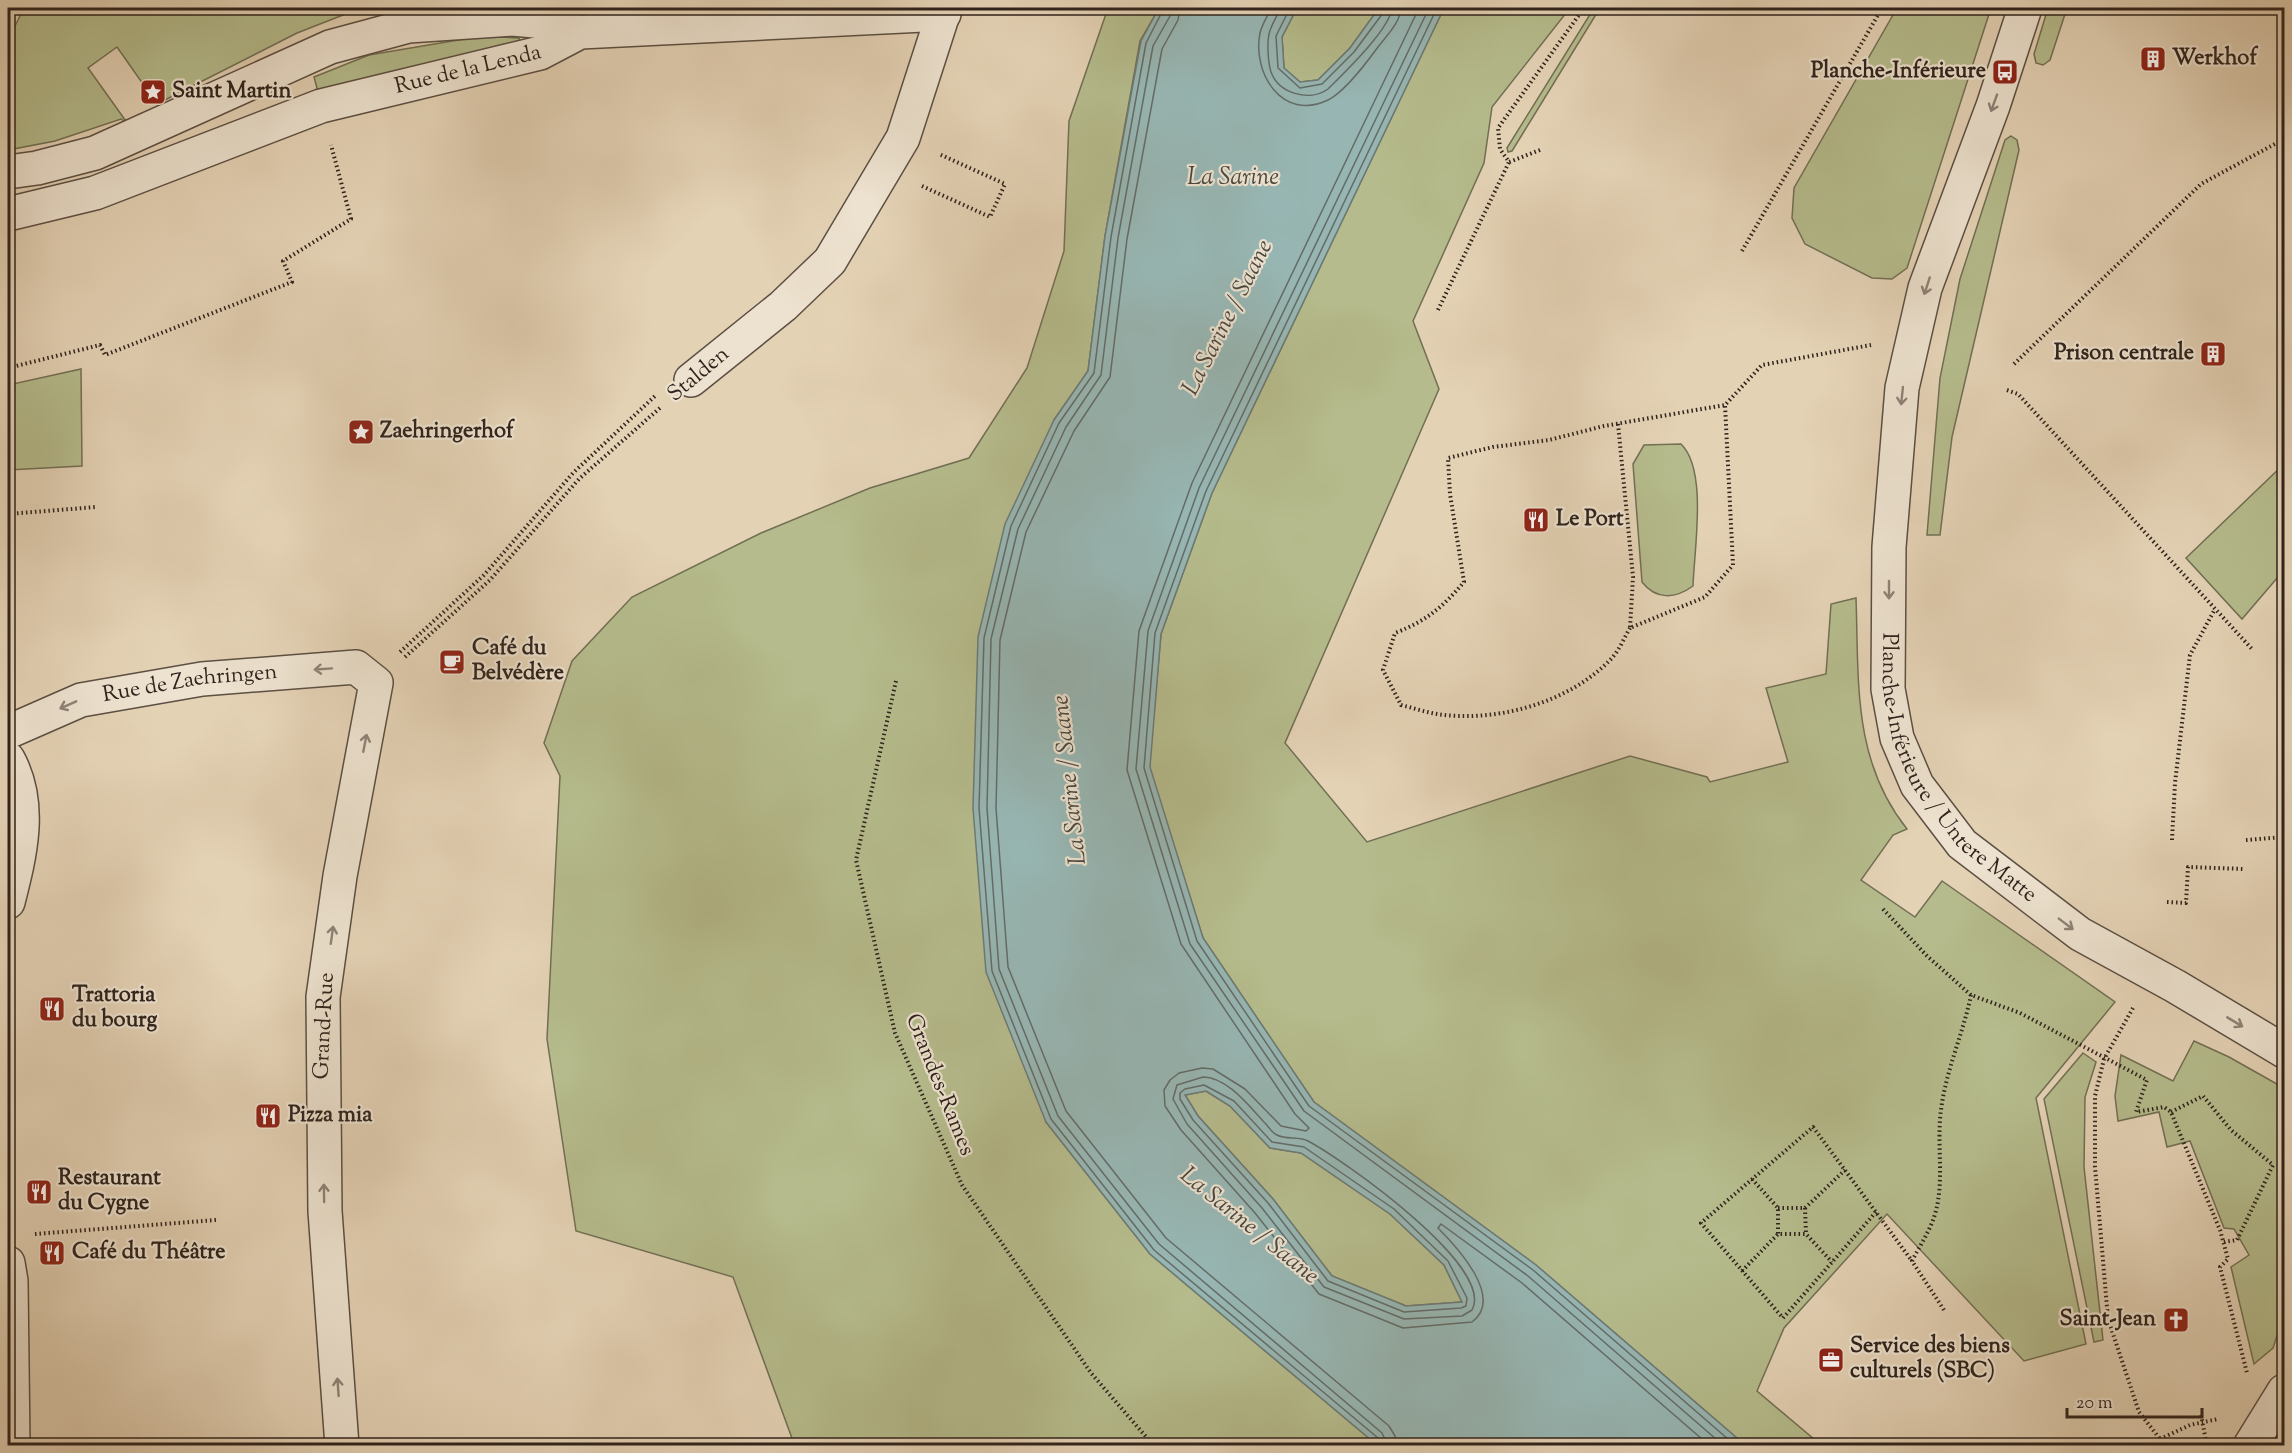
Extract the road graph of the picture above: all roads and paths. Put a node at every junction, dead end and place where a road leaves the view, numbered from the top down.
1 (1584, 8) edge
2 (1882, 8) edge
3 (2025, 8) edge
4 (944, 11) edge
5 (626, 18) edge
6 (580, 32) junction
7 (321, 106) junction
8 (903, 138) junction
9 (2284, 139) edge
10 (1540, 150) dead end
11 (1509, 162) junction
12 (886, 169) junction
13 (8, 172) edge
14 (8, 214) edge
15 (1742, 251) dead end
16 (1438, 310) dead end
17 (1912, 338) junction
18 (2014, 364) dead end
19 (8, 368) edge
20 (691, 380) joint
21 (2007, 390) dead end
22 (656, 395) dead end
23 (1725, 405) junction
24 (1618, 424) junction
25 (96, 507) dead end
26 (8, 514) edge
27 (2215, 609) junction
28 (1630, 628) junction
29 (2252, 649) dead end
30 (385, 670) junction
31 (896, 681) dead end
32 (8, 732) edge
33 (8, 759) edge
34 (2284, 837) edge
35 (2172, 840) dead end
36 (2246, 840) dead end
37 (2244, 869) dead end
38 (8, 902) edge
39 (2167, 902) dead end
40 (1883, 909) dead end
41 (2152, 973) junction
42 (1971, 994) junction
43 (2284, 1051) edge
44 (2104, 1059) junction
45 (2171, 1112) junction
46 (1845, 1170) junction
47 (1752, 1179) junction
48 (1778, 1208) junction
49 (1805, 1208) junction
50 (1876, 1212) junction
51 (216, 1220) dead end
52 (29, 1234) dead end
53 (1778, 1234) junction
54 (1806, 1234) junction
55 (2223, 1242) junction
56 (1912, 1260) junction
57 (1832, 1262) junction
58 (8, 1263) edge
59 (1742, 1271) junction
60 (1944, 1310) dead end
61 (2281, 1397) edge
62 (2201, 1414) dead end
63 (2215, 1419) dead end
64 (2203, 1422) junction
65 (2160, 1439) junction
66 (13, 1446) edge
67 (342, 1446) edge
68 (1154, 1446) edge
69 (2174, 1446) edge
70 (2207, 1446) edge
71 (2250, 1446) edge

1 - 11 path
2 - 15 path
3 -> 17 street, Planche-Inférieure / Untere Matte
4 - 5 street, Rue de la Lenda
4 - 8 street, Stalden
5 - 6 street, Rue de la Lenda
6 - 7 street, Rue de la Lenda
6 - 13 street
7 - 14 street, Rue de la Lenda
7 - 19 path
8 - 12 street, Stalden
8 - 12 path
9 - 18 path
10 - 11 path
11 - 16 path
12 - 20 street, Stalden
17 - 23 path
17 -> 41 street, Planche-Inférieure / Untere Matte
20 - 30 path, Stalden
21 - 27 path
22 - 30 path
23 - 24 path
23 - 28 path
24 - 28 path
24 - 28 path
25 - 26 path
27 - 29 path
27 - 35 path
30 -> 32 street, Rue de Zaehringen
67 -> 30 street, Grand-Rue
31 - 68 path, Grandes-Rames
33 - 38 street
34 - 36 path
37 - 39 path
40 - 42 path
41 -> 43 street, Planche-Inférieure / Untere Matte
41 - 44 path
42 - 44 path
42 - 56 path
44 - 45 path
44 - 65 path
45 - 55 path
45 - 55 path
46 - 47 path
46 - 49 path
46 - 50 path
47 - 48 path
47 - 59 path
48 - 49 path
48 - 53 path
49 - 54 path
50 - 56 path
50 - 57 path
51 - 52 path
53 - 54 path
53 - 59 path
54 - 57 path
55 - 61 path
56 - 60 path
57 - 59 path
58 - 66 street
61 - 71 street
62 - 64 path
63 - 64 path
64 - 65 path
64 - 70 path
65 - 69 path

